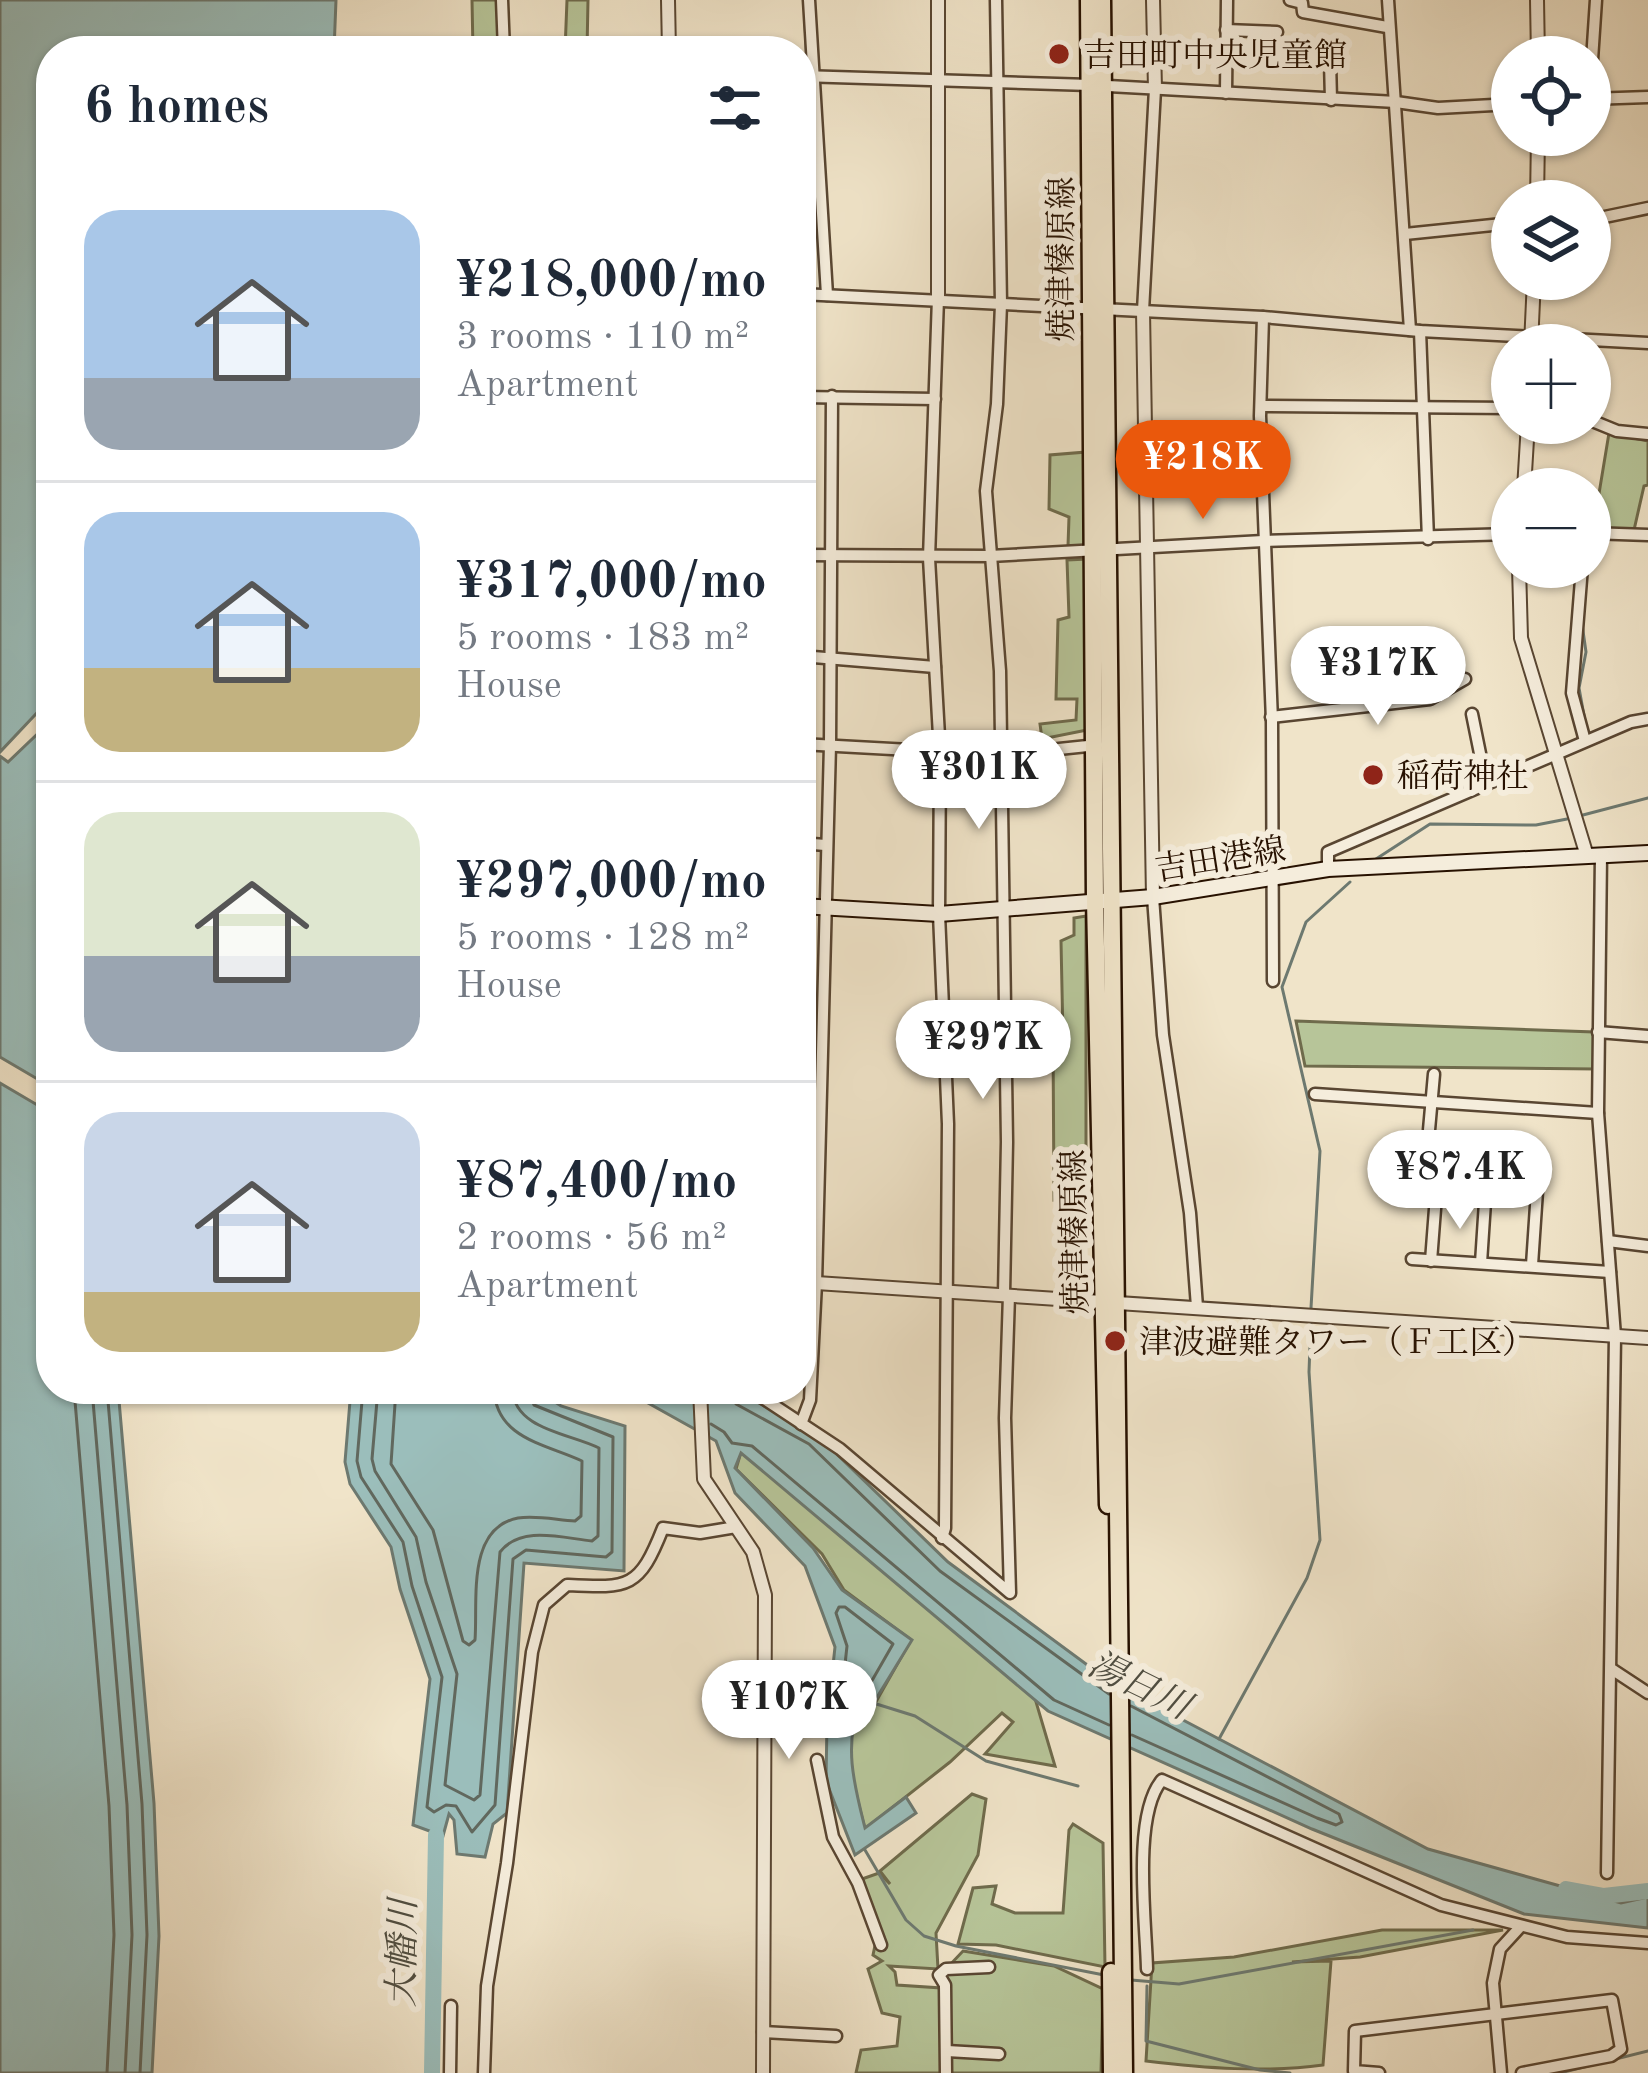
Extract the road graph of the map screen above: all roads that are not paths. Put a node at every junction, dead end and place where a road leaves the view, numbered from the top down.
1 (502, 0) edge
2 (668, 0) edge
3 (809, 0) edge
4 (938, 0) edge
5 (996, 0) edge
6 (1089, 0) edge
7 (1102, 0) edge
8 (1154, 0) edge
9 (1227, 0) edge
10 (1290, 0) edge
11 (1388, 0) edge
12 (1538, 0) edge
13 (1596, 0) edge
14 (1388, 27) junction
15 (1226, 30) junction
16 (1276, 32) dead end
17 (503, 36) edge
18 (668, 36) edge
19 (809, 36) edge
20 (1538, 36) edge
21 (1594, 36) edge
22 (1294, 62) dead end
23 (816, 76) edge
24 (937, 80) junction
25 (998, 82) junction
26 (1097, 86) junction
27 (1154, 89) junction
28 (1226, 93) junction
29 (1611, 95) edge
30 (1648, 98) edge
31 (1331, 100) junction
32 (1396, 102) junction
33 (1491, 105) edge
34 (816, 168) edge
35 (1648, 208) edge
36 (1611, 216) edge
37 (1491, 225) edge
38 (1405, 234) junction
39 (816, 295) edge
40 (827, 295) junction
41 (938, 298) junction
42 (1001, 304) junction
43 (1097, 308) junction
44 (1143, 310) junction
45 (1264, 317) junction
46 (1415, 330) junction
47 (1491, 337) edge
48 (1611, 342) edge
49 (1648, 343) edge
50 (832, 396) junction
51 (816, 397) edge
52 (935, 399) junction
53 (1423, 405) junction
54 (1261, 406) junction
55 (1491, 407) edge
56 (1611, 429) edge
57 (1648, 434) edge
58 (1611, 534) edge
59 (1491, 535) edge
60 (1648, 535) edge
61 (1428, 539) junction
62 (1263, 541) junction
63 (1145, 548) junction
64 (1102, 551) junction
65 (816, 556) edge
66 (990, 556) junction
67 (829, 557) junction
68 (929, 558) junction
69 (1520, 588) edge
70 (1580, 588) edge
71 (816, 658) edge
72 (830, 660) junction
73 (935, 667) junction
74 (1465, 679) dead end
75 (1472, 715) dead end
76 (1271, 717) junction
77 (1648, 719) edge
78 (1585, 741) junction
79 (816, 745) edge
80 (830, 745) junction
81 (1097, 746) junction
82 (1556, 753) junction
83 (940, 754) junction
84 (1001, 755) junction
85 (1486, 783) junction
86 (816, 844) edge
87 (826, 845) junction
88 (1648, 854) edge
89 (1594, 855) junction
90 (1328, 869) junction
91 (1274, 877) junction
92 (1153, 897) junction
93 (1104, 900) junction
94 (816, 907) edge
95 (825, 907) junction
96 (1003, 909) junction
97 (939, 914) junction
98 (1273, 982) dead end
99 (1598, 1032) junction
100 (1648, 1036) edge
101 (1434, 1073) dead end
102 (1315, 1094) dead end
103 (1432, 1102) junction
104 (816, 1106) edge
105 (1598, 1113) junction
106 (1429, 1130) dead end
107 (1437, 1183) dead end
108 (1537, 1191) dead end
109 (1485, 1202) dead end
110 (1608, 1241) junction
111 (1648, 1246) edge
112 (1412, 1259) dead end
113 (1431, 1261) junction
114 (1481, 1263) junction
115 (1532, 1265) junction
116 (1610, 1272) junction
117 (816, 1283) edge
118 (946, 1292) junction
119 (1006, 1294) junction
120 (1110, 1303) junction
121 (1197, 1307) junction
122 (1615, 1336) junction
123 (1648, 1338) edge
124 (701, 1404) edge
125 (771, 1404) edge
126 (808, 1404) edge
127 (801, 1424) junction
128 (736, 1528) junction
129 (942, 1538) junction
130 (1613, 1670) junction
131 (1648, 1693) edge
132 (817, 1760) dead end
133 (1607, 1873) dead end
134 (1521, 1925) junction
135 (1648, 1943) edge
136 (880, 1945) dead end
137 (989, 1967) dead end
138 (1147, 1969) dead end
139 (1117, 1997) junction
140 (451, 2006) dead end
141 (1496, 2016) junction
142 (763, 2032) junction
143 (836, 2036) dead end
144 (947, 2051) junction
145 (999, 2054) dead end
146 (450, 2073) edge
147 (484, 2073) edge
148 (763, 2073) edge
149 (946, 2073) edge
150 (1112, 2073) edge
151 (1124, 2073) edge
152 (1379, 2073) edge
153 (1501, 2073) edge
154 (1522, 2073) edge

1 - 17 street
2 - 18 street
3 - 19 street
4 - 24 street
5 - 25 street
6 - 26 main road, 焼津榛原線
7 - 26 main road, 焼津榛原線
8 - 27 street
9 - 15 street
10 - 14 street
11 - 14 street
12 - 20 street
13 - 21 street
14 - 32 street
15 - 16 street
15 - 28 street
22 - 31 street
23 - 24 street
24 - 25 street
24 - 41 street
25 - 26 street
25 - 42 street
26 - 27 street
26 - 43 main road, 焼津榛原線
27 - 28 street
27 - 44 street
28 - 31 street
29 - 30 street
31 - 32 street
32 - 33 street
32 - 38 street
34 - 40 street
35 - 36 street
37 - 38 street
38 - 46 street
39 - 40 street
40 - 41 street
41 - 42 street
41 - 52 street
42 - 43 street
42 - 66 street
43 - 44 street
43 - 64 main road, 焼津榛原線
44 - 45 street
44 - 63 street
45 - 46 street
45 - 54 street
46 - 47 street
46 - 53 street
48 - 49 street
50 - 51 street
50 - 52 street
50 - 67 street
52 - 68 street
53 - 54 street
53 - 55 street
53 - 61 street
54 - 62 street
56 - 57 street
58 - 60 street
59 - 61 street
61 - 62 street
62 - 63 street
62 - 76 street
63 - 64 street
63 - 92 street
64 - 66 street
64 - 81 main road, 焼津榛原線
64 - 93 main road, 焼津榛原線
65 - 67 street
66 - 68 street
66 - 84 street
67 - 68 street
67 - 72 street
68 - 73 street
69 - 82 street
70 - 78 street
71 - 72 street
72 - 73 street
72 - 80 street
73 - 83 street
74 - 76 street
75 - 85 street
76 - 91 street
77 - 78 street
78 - 82 street
79 - 80 street
80 - 83 street
80 - 87 street
81 - 84 street
81 - 93 main road, 焼津榛原線
82 - 85 street
82 - 89 street
83 - 84 street
83 - 97 street
84 - 96 street
85 - 90 street
86 - 87 street
87 - 95 street
88 - 89 main road, 吉田港線
89 - 90 main road, 吉田港線
89 - 99 street
90 - 91 main road, 吉田港線
91 - 92 main road, 吉田港線
91 - 98 street
92 - 93 main road, 吉田港線
92 - 121 street
93 - 96 main road, 吉田港線
93 - 120 main road, 焼津榛原線
94 - 95 main road, 吉田港線
95 - 97 main road, 吉田港線
95 - 104 street
96 - 97 main road, 吉田港線
96 - 119 street
97 - 118 street
99 - 100 street
99 - 105 street
101 - 103 street
102 - 103 street
103 - 105 street
103 - 106 street
105 - 110 street
107 - 113 street
108 - 115 street
109 - 114 street
110 - 111 street
110 - 116 street
112 - 113 street
113 - 114 street
114 - 115 street
115 - 116 street
116 - 122 street
117 - 118 street
118 - 119 street
118 - 129 street
119 - 120 street
119 - 129 street
120 - 121 street
120 - 139 main road, 焼津榛原線
121 - 122 street
122 - 123 street
122 - 130 street
124 - 128 street
125 - 127 street
126 - 127 street
127 - 129 street
128 - 142 street
128 - 147 street
130 - 131 street
130 - 133 street
132 - 136 street
134 - 135 street
134 - 138 street
134 - 141 street
137 - 144 street
139 - 150 main road, 焼津榛原線
139 - 151 main road, 焼津榛原線
140 - 146 street
141 - 152 street
141 - 153 street
141 - 154 street
142 - 143 street
142 - 148 street
144 - 145 street
144 - 149 street

